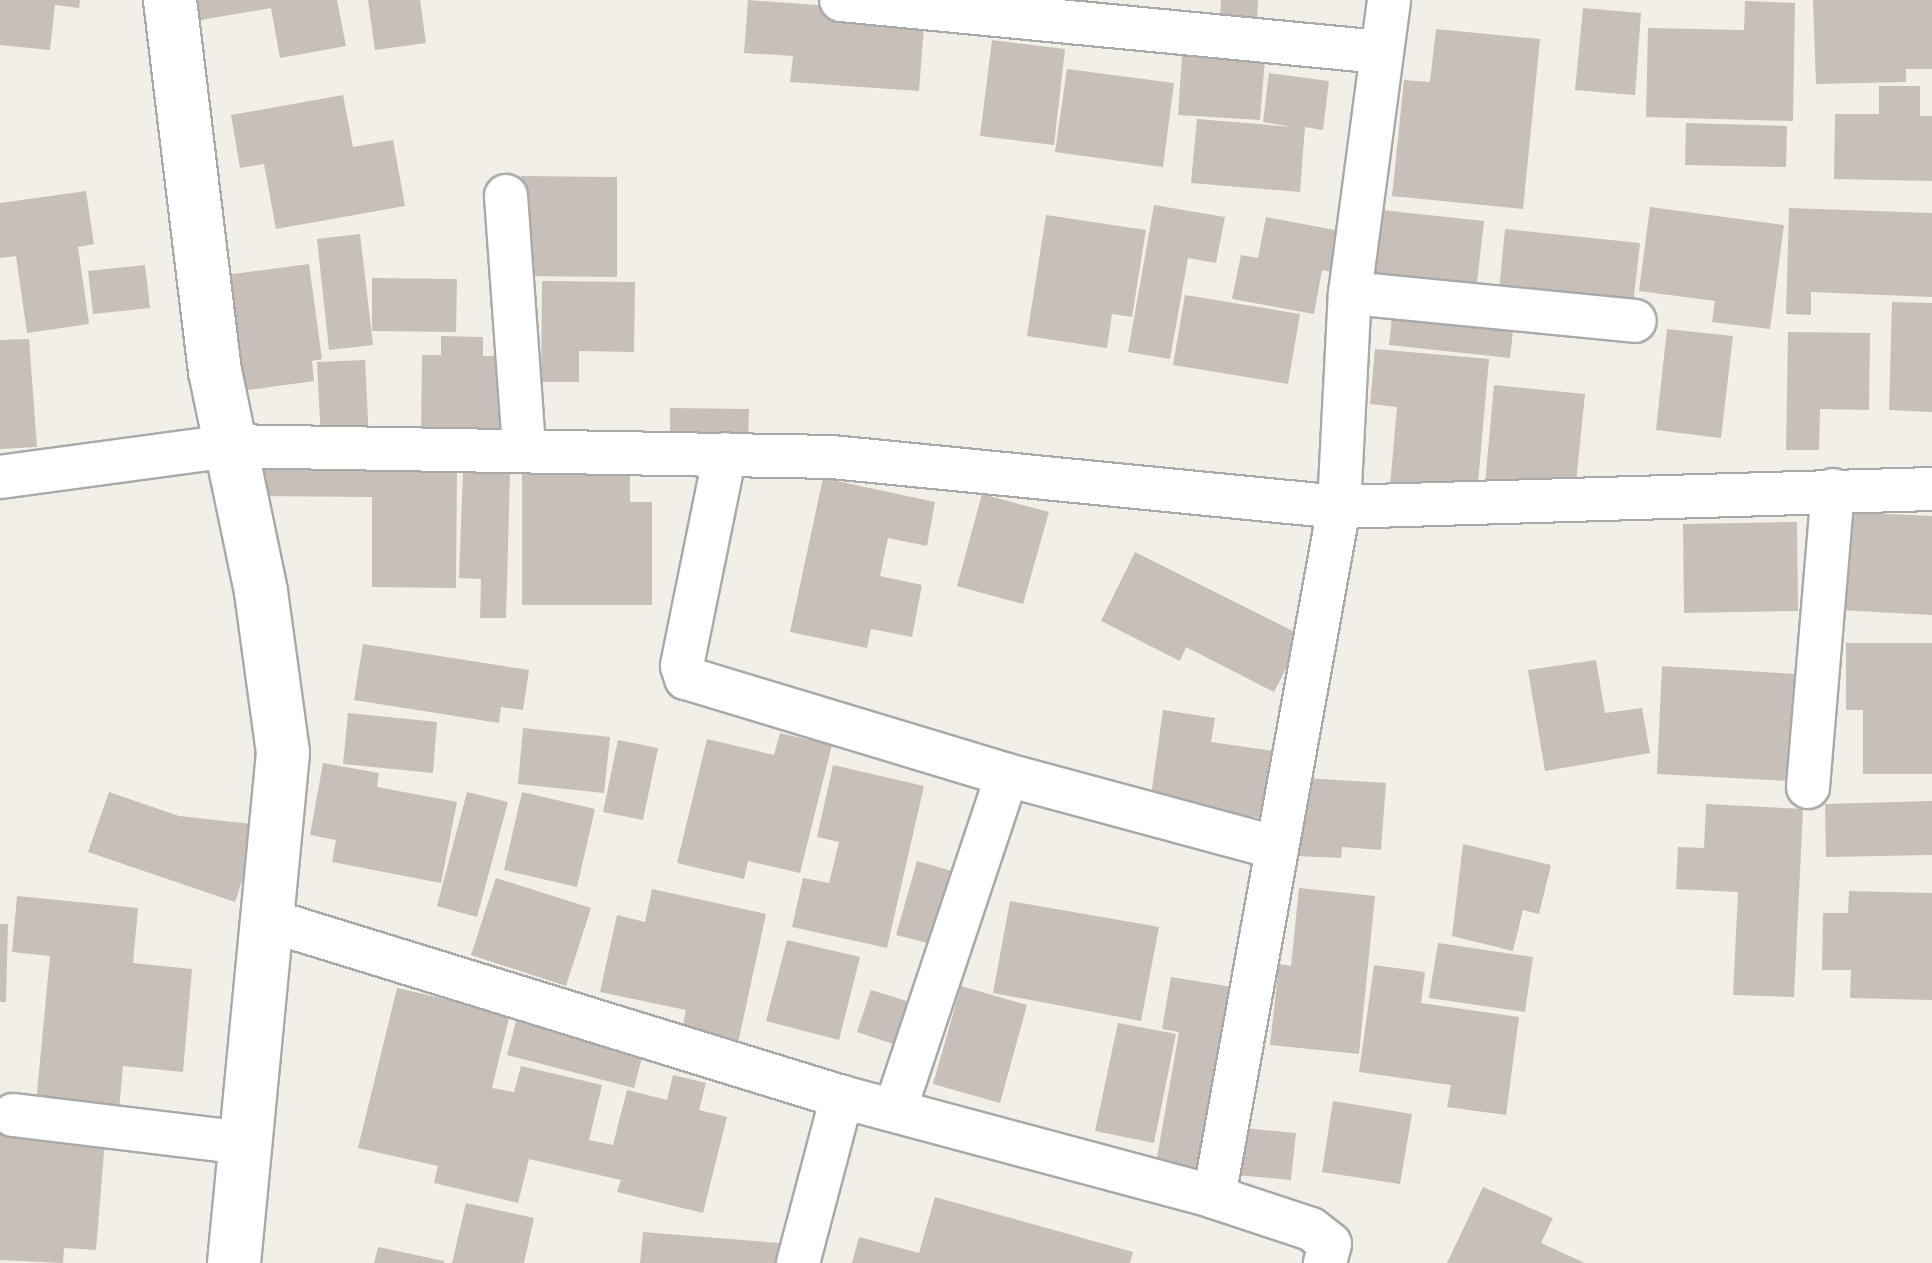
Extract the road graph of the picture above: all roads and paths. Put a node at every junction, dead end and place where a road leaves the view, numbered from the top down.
1 (170, 0) edge
2 (842, 0) edge
3 (1389, 0) edge
4 (1380, 52) junction
5 (506, 196) dead end
6 (1350, 293) junction
7 (1636, 321) dead end
8 (228, 446) junction
9 (524, 450) junction
10 (724, 454) junction
11 (0, 477) edge
12 (1932, 488) edge
13 (1832, 490) junction
14 (1340, 507) junction
15 (1007, 775) junction
16 (1808, 788) dead end
17 (1273, 847) junction
18 (271, 921) junction
19 (842, 1096) junction
20 (895, 1110) junction
21 (13, 1115) dead end
22 (243, 1143) junction
23 (1214, 1197) junction
24 (1335, 1257) edge
25 (234, 1263) edge
26 (798, 1263) edge

1 - 8 street
2 - 4 street
3 - 4 street
4 - 6 street
5 - 9 street
6 - 7 street
6 - 14 street
8 - 9 street
8 - 11 street
8 - 18 street
9 - 10 street
10 - 14 street
10 - 15 street
12 - 13 street
13 - 14 street
13 - 16 street
14 - 17 street
15 - 17 street
15 - 20 street
17 - 23 street
18 - 19 street
18 - 22 street
19 - 20 street
19 - 26 street
20 - 23 street
21 - 22 street
22 - 25 street
23 - 24 street

